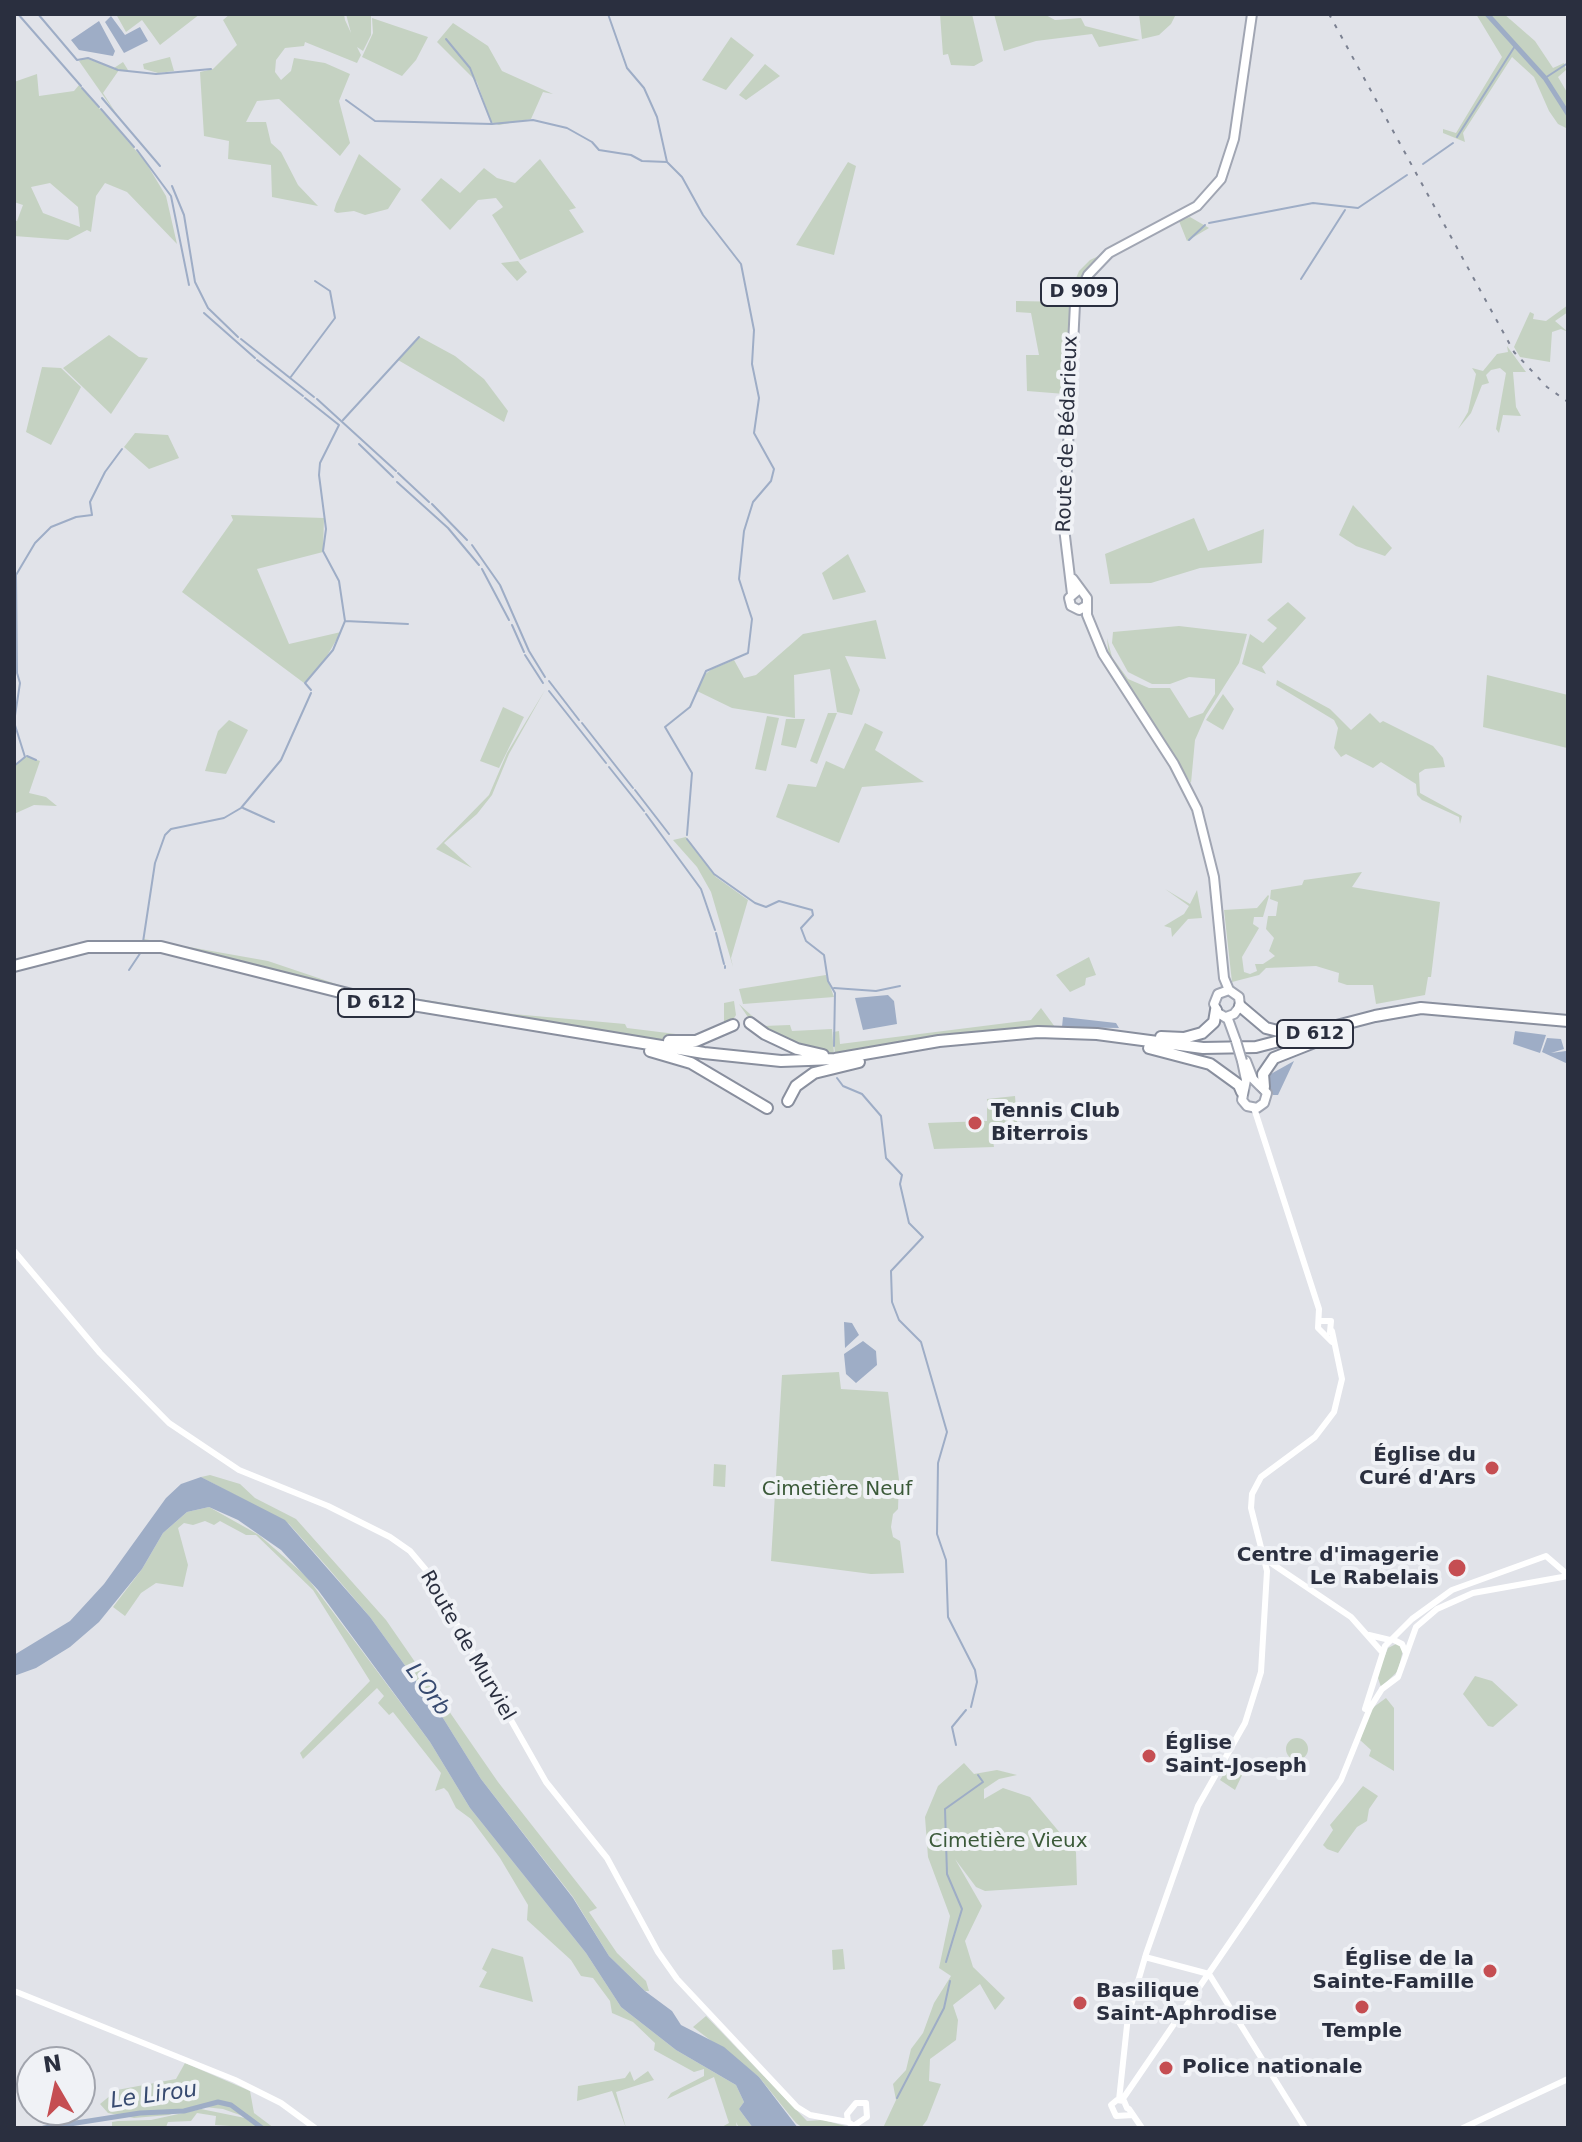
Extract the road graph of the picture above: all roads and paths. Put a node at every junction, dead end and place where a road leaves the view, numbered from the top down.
1 (1253, 14) edge
2 (1076, 592) junction
3 (1082, 608) junction
4 (14, 968) edge
5 (1225, 991) junction
6 (1229, 1012) junction
7 (1508, 1015) junction
8 (1386, 1018) junction
9 (750, 1023) dead end
10 (1568, 1023) edge
11 (733, 1025) dead end
12 (1060, 1034) junction
13 (608, 1039) junction
14 (1136, 1044) junction
15 (869, 1053) junction
16 (888, 1054) junction
17 (1244, 1061) junction
18 (758, 1062) junction
19 (1260, 1085) junction
20 (1244, 1088) junction
21 (788, 1101) dead end
22 (1258, 1107) junction
23 (767, 1108) dead end
24 (14, 1251) edge
25 (1324, 1320) junction
26 (1329, 1332) junction
27 (1263, 1547) junction
28 (1255, 1553) dead end
29 (1267, 1565) junction
30 (1558, 1566) junction
31 (1568, 1576) edge
32 (1559, 1577) junction
33 (1369, 1635) junction
34 (1391, 1639) junction
35 (1382, 1652) junction
36 (1405, 1655) junction
37 (1375, 1680) junction
38 (1382, 1689) junction
39 (1339, 1781) junction
40 (1145, 1957) junction
41 (1209, 1974) junction
42 (14, 1991) edge
43 (1568, 2079) edge
44 (1121, 2100) junction
45 (1126, 2111) junction
46 (853, 2123) edge
47 (313, 2128) edge
48 (1142, 2128) edge
49 (1305, 2128) edge
50 (1463, 2128) edge

1 - 2 main road, Route de Bédarieux / D 909
2 - 3 main road
2 - 3 main road
3 - 5 main road
4 - 13 highway, D 612
5 - 6 main road
5 - 6 main road
6 - 7 highway
6 - 12 highway
6 - 17 main road, bridge
7 - 10 highway, D 612
7 - 12 highway, D 612
8 - 10 highway, D 612
8 - 14 highway, D 612
8 - 19 highway
9 - 15 highway
11 - 13 highway
12 - 14 highway, D 612
12 - 15 highway, D 612
12 - 16 highway, D 612
13 - 18 highway, D 612
13 - 23 highway
14 - 20 highway
15 - 18 highway, D 612
16 - 18 highway, D 612
16 - 21 highway
17 - 19 main road
17 - 20 main road
19 - 20 main road
19 - 22 main road
20 - 22 main road
22 - 25 main road
24 - 46 main road, Route de Murviel
25 - 26 main road
25 - 26 main road
26 - 27 main road
27 - 28 main road
27 - 29 main road
29 - 33 main road
29 - 40 main road
30 - 31 main road
30 - 32 main road
30 - 34 main road
31 - 32 main road
32 - 36 main road
33 - 34 main road
33 - 35 main road
34 - 35 main road
34 - 36 main road
35 - 37 main road
36 - 38 main road
37 - 38 main road
37 - 39 main road
38 - 39 main road
39 - 41 main road
40 - 41 main road
40 - 44 main road
41 - 44 main road
41 - 49 main road
42 - 47 main road
43 - 50 main road
44 - 45 main road
44 - 45 main road
45 - 48 main road

